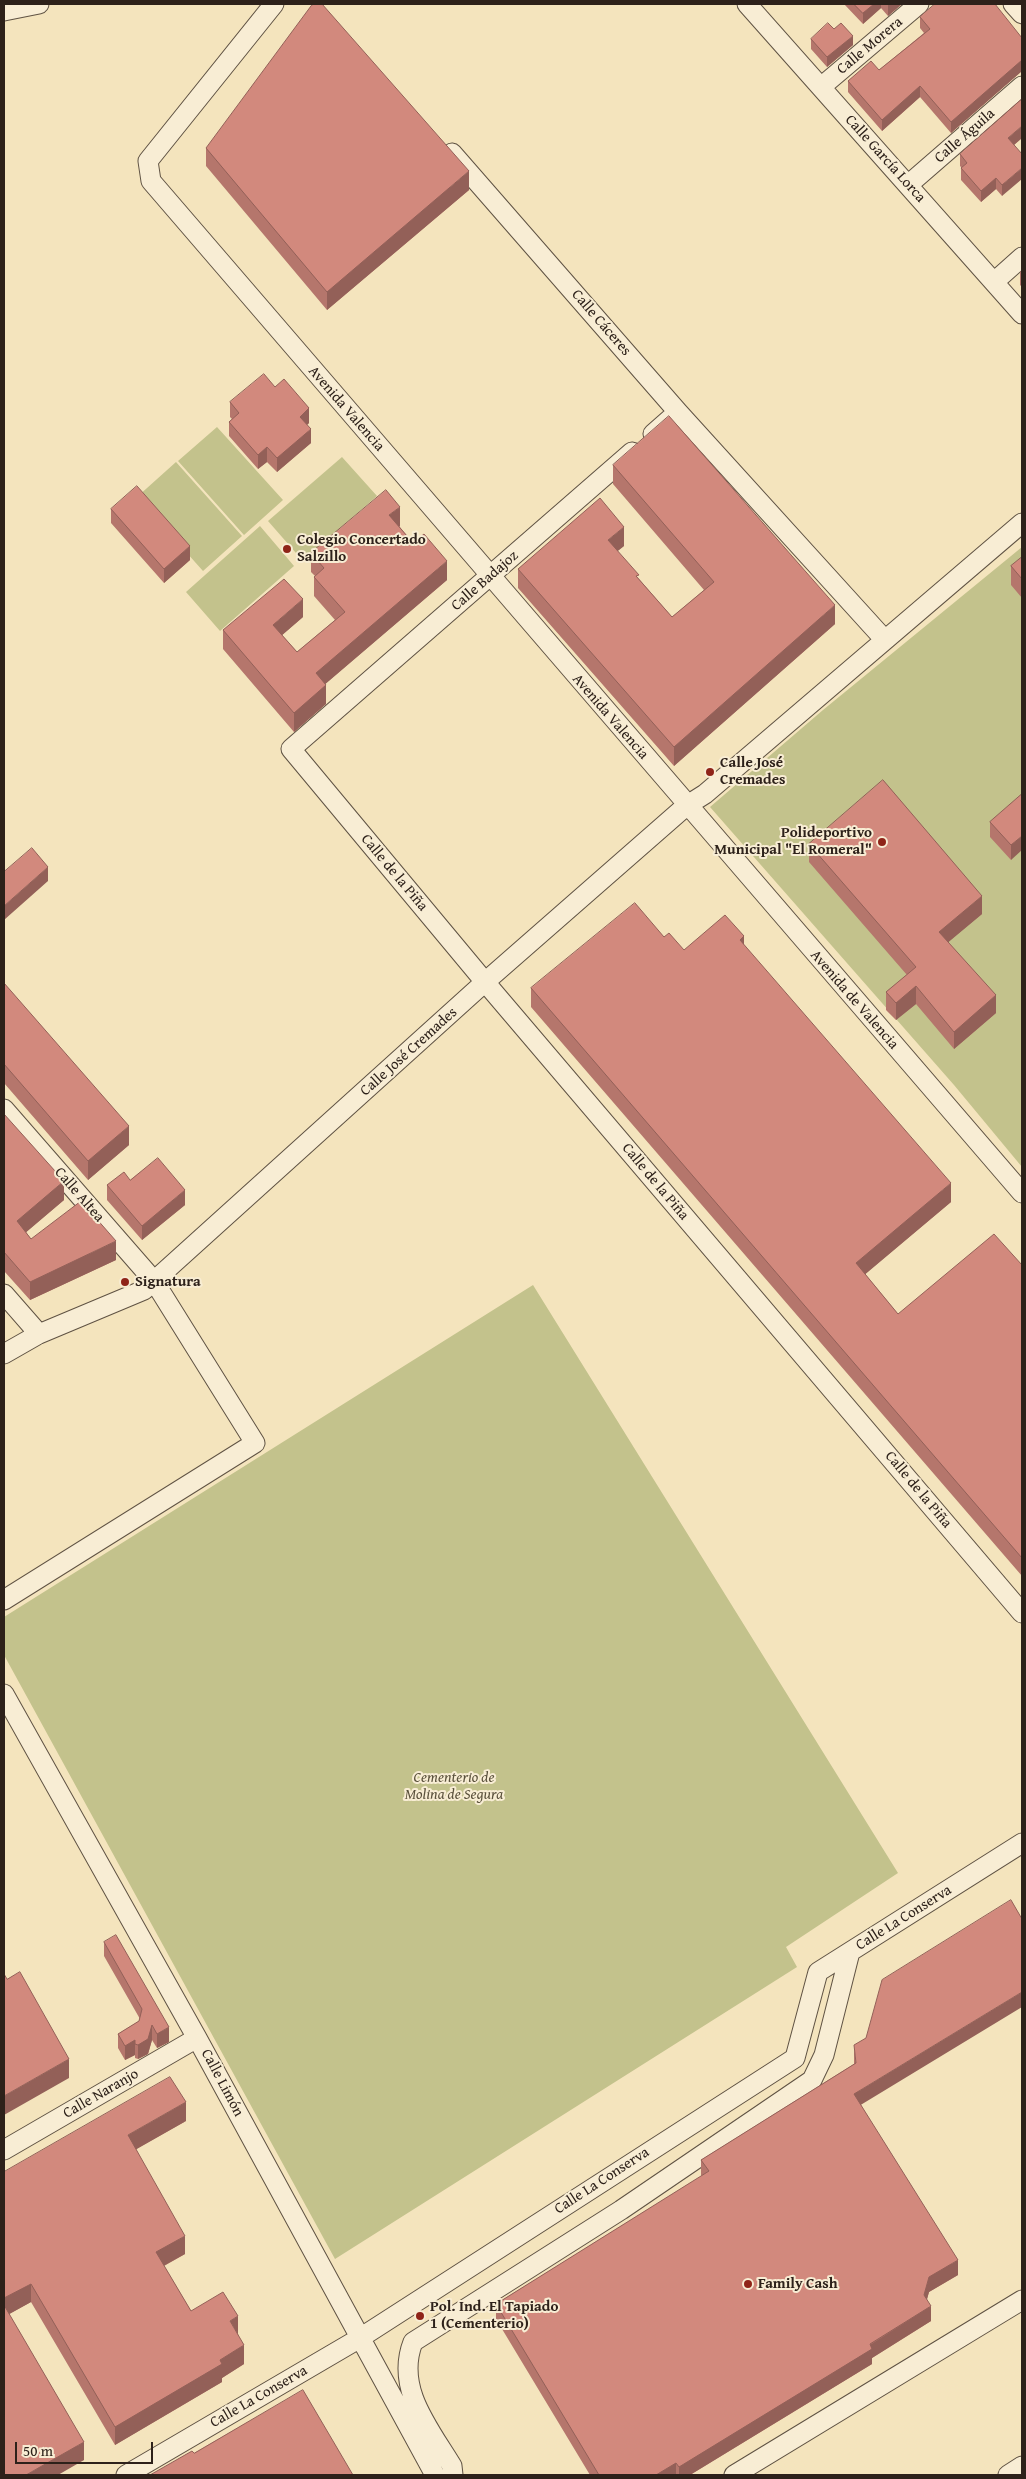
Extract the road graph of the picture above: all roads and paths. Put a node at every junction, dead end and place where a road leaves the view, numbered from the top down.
1 (39, 4) edge
2 (274, 4) edge
3 (747, 4) edge
4 (919, 4) edge
5 (1014, 4) edge
6 (4, 10) edge
7 (1022, 14) edge
8 (1022, 86) edge
9 (821, 87) junction
10 (438, 137) edge
11 (908, 185) junction
12 (1022, 257) edge
13 (994, 282) junction
14 (1022, 314) edge
15 (678, 412) junction
16 (1022, 523) edge
17 (489, 577) junction
18 (884, 640) junction
19 (291, 749) joint
20 (686, 806) junction
21 (485, 982) junction
22 (4, 1109) edge
23 (1022, 1193) edge
24 (154, 1280) junction
25 (4, 1294) edge
26 (39, 1334) junction
27 (4, 1354) edge
28 (4, 1600) edge
29 (1022, 1612) edge
30 (4, 1694) edge
31 (9, 1714) edge
32 (1022, 1843) edge
33 (850, 1952) junction
34 (197, 2038) junction
35 (4, 2150) edge
36 (1022, 2300) edge
37 (360, 2338) junction
38 (1022, 2466) edge
39 (126, 2475) edge
40 (435, 2475) edge
41 (453, 2475) edge
42 (734, 2475) edge
43 (1008, 2475) edge

1 - 6 street
2 - 17 street, Avenida Valencia
3 - 9 street, Calle García Lorca
4 - 9 street, Calle Morera
5 - 7 street
8 - 11 street, Calle Águila
9 - 11 street, Calle García Lorca
10 - 15 street, Calle Cáceres
11 - 13 street, Calle García Lorca
12 - 13 street
13 - 14 street, Calle García Lorca
15 - 17 street, Calle Badajoz
15 - 18 street, Calle Cáceres
16 - 18 street, Calle José Cremades
17 - 19 street, Calle Badajoz
17 - 20 street, Avenida Valencia
18 - 20 street, Calle José Cremades
19 - 21 street, Calle de la Piña
20 - 21 street, Calle José Cremades
20 - 23 street, Avenida de Valencia
21 - 24 street, Calle José Cremades
21 - 29 street, Calle de la Piña
22 - 24 street, Calle Altea
24 - 26 street, Calle José Cremades
24 - 28 street, Calle Altea
25 - 26 street
26 - 27 street, Calle José Cremades
30 - 31 street, Calle Limón
31 - 34 street, Calle Limón
32 - 33 street, Calle La Conserva
33 - 37 street, Calle La Conserva
33 - 41 street
34 - 35 street, Calle Naranjo
34 - 37 street, Calle Limón
36 - 42 street
37 - 39 street, Calle La Conserva
37 - 40 street, Calle Limón
38 - 43 street

